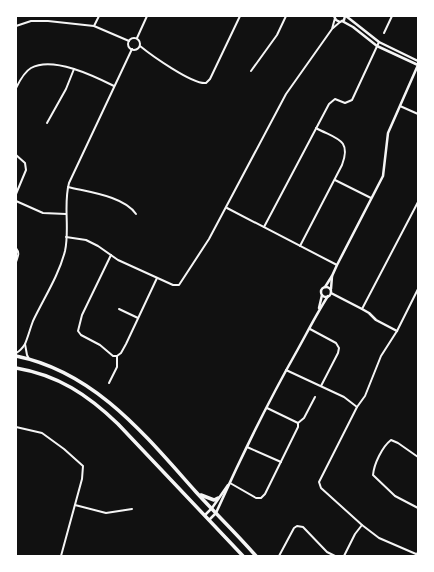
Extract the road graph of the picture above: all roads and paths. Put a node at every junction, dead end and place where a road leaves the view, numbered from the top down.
1 (99, 16) edge
2 (147, 16) edge
3 (240, 16) edge
4 (286, 16) edge
5 (346, 16) edge
6 (392, 16) edge
7 (334, 17) edge
8 (341, 22) junction
9 (16, 26) edge
10 (94, 26) junction
11 (332, 29) junction
12 (384, 33) dead end
13 (137, 38) junction
14 (129, 41) junction
15 (379, 42) junction
16 (140, 46) junction
17 (377, 46) junction
18 (132, 49) junction
19 (418, 60) edge
20 (418, 65) edge
21 (74, 69) junction
22 (251, 71) dead end
23 (114, 86) junction
24 (16, 88) edge
25 (400, 106) junction
26 (418, 114) edge
27 (47, 123) dead end
28 (316, 128) junction
29 (16, 155) edge
30 (335, 180) junction
31 (68, 187) junction
32 (16, 194) edge
33 (372, 199) junction
34 (16, 201) edge
35 (418, 202) edge
36 (227, 208) junction
37 (67, 214) junction
38 (136, 214) dead end
39 (264, 227) junction
40 (66, 237) junction
41 (300, 246) junction
42 (16, 248) edge
43 (111, 255) junction
44 (16, 262) edge
45 (337, 265) junction
46 (332, 276) junction
47 (157, 278) junction
48 (325, 287) junction
49 (331, 290) junction
50 (418, 290) edge
51 (331, 293) junction
52 (322, 295) junction
53 (328, 296) junction
54 (119, 309) dead end
55 (362, 309) junction
56 (319, 310) junction
57 (138, 318) junction
58 (310, 329) junction
59 (397, 331) junction
60 (25, 343) junction
61 (16, 353) edge
62 (16, 356) edge
63 (117, 356) junction
64 (30, 359) junction
65 (16, 368) edge
66 (286, 370) junction
67 (109, 383) dead end
68 (321, 386) junction
69 (315, 397) dead end
70 (356, 407) junction
71 (267, 408) junction
72 (298, 423) junction
73 (16, 427) edge
74 (247, 446) junction
75 (418, 457) edge
76 (281, 462) junction
77 (230, 483) junction
78 (196, 492) junction
79 (218, 498) junction
80 (75, 505) junction
81 (212, 508) junction
82 (418, 508) edge
83 (132, 509) dead end
84 (216, 513) junction
85 (205, 515) junction
86 (209, 520) junction
87 (362, 526) junction
88 (417, 554) edge
89 (61, 556) edge
90 (243, 556) edge
91 (256, 556) edge
92 (279, 556) edge
93 (335, 556) edge
94 (344, 556) edge

1 - 10 street
2 - 13 street
3 - 16 street
4 - 22 street
5 - 8 street
5 - 15 street
6 - 12 street
7 - 8 street
7 - 11 street
8 - 11 street
8 - 17 street
9 - 10 street
10 - 14 street
11 - 36 street
13 - 14 street
13 - 16 street
14 - 18 street
15 - 17 street
15 - 19 street
16 - 18 street
17 - 20 street
17 - 28 street
18 - 23 street
20 - 25 street
21 - 23 street
21 - 24 street
21 - 27 street
23 - 31 street
25 - 26 street
25 - 33 street
28 - 30 street
28 - 39 street
29 - 32 street
30 - 33 street
30 - 41 street
31 - 37 street
31 - 38 street
33 - 45 street
34 - 37 street
35 - 55 street
36 - 39 street
36 - 47 street
37 - 40 street
39 - 41 street
40 - 43 street
40 - 60 street
41 - 45 street
42 - 44 street
43 - 47 street
43 - 63 street
45 - 46 street
46 - 48 street
46 - 49 street
47 - 57 street
48 - 49 street
48 - 52 street
49 - 51 street
50 - 59 street
51 - 53 street
51 - 55 street
52 - 53 street
52 - 56 street
53 - 56 street
54 - 57 street
55 - 59 street
56 - 58 street
57 - 63 street
58 - 66 street
58 - 68 street
59 - 70 street
60 - 61 street
60 - 64 street
62 - 64 highway
63 - 67 street
64 - 78 highway
65 - 85 highway
66 - 68 street
66 - 71 street
68 - 70 street
69 - 72 street
70 - 87 street
71 - 72 street
71 - 74 street
72 - 76 street
73 - 80 street
74 - 76 street
74 - 77 street
75 - 82 street
76 - 77 street
77 - 79 street
77 - 84 street
78 - 79 highway
78 - 81 highway
79 - 81 street
80 - 83 street
80 - 89 street
81 - 84 highway
81 - 85 street
84 - 86 street
84 - 91 highway
85 - 86 highway
86 - 90 highway
87 - 88 street
87 - 94 street
92 - 93 street

